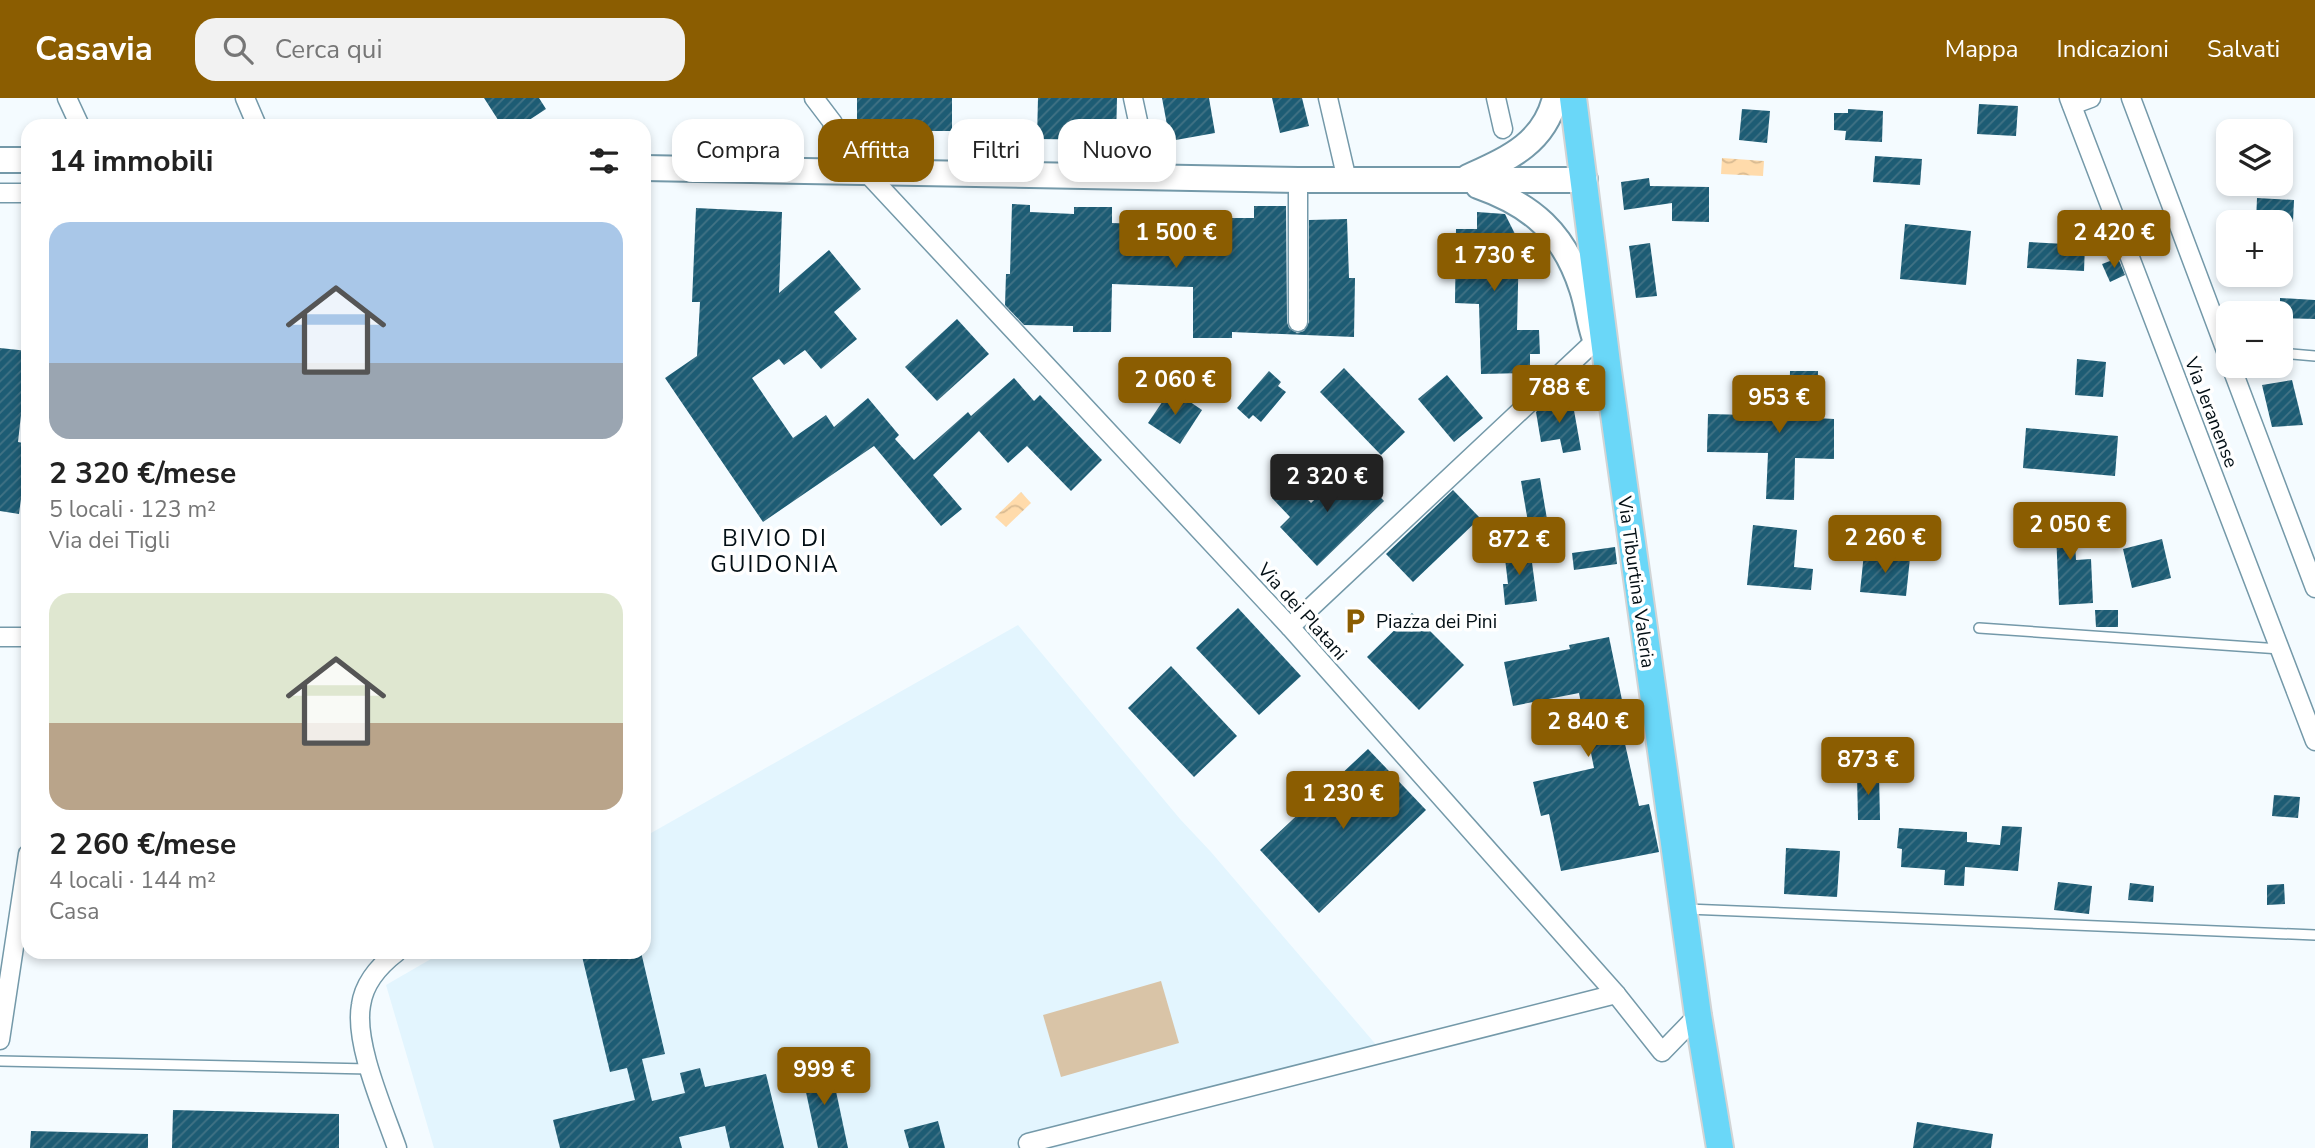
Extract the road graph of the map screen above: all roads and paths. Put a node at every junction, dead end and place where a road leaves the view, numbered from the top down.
1 (67, 98) edge
2 (245, 98) edge
3 (814, 98) edge
4 (835, 98) edge
5 (1133, 98) edge
6 (1328, 98) edge
7 (1496, 98) edge
8 (1555, 98) edge
9 (1573, 98) edge
10 (2091, 98) edge
11 (2131, 98) edge
12 (2070, 101) edge
13 (76, 119) edge
14 (254, 119) edge
15 (830, 119) edge
16 (833, 119) edge
17 (1138, 119) edge
18 (1503, 129) dead end
19 (0, 160) edge
20 (21, 160) edge
21 (651, 168) edge
22 (818, 172) edge
23 (934, 173) edge
24 (1058, 175) edge
25 (1176, 178) edge
26 (1298, 180) junction
27 (1347, 180) junction
28 (1461, 180) junction
29 (1585, 180) junction
30 (875, 182) edge
31 (0, 193) edge
32 (21, 193) edge
33 (1298, 322) dead end
34 (2216, 323) edge
35 (1595, 341) junction
36 (2293, 354) edge
37 (2315, 356) edge
38 (1608, 371) junction
39 (2237, 378) edge
40 (2315, 588) edge
41 (1290, 627) junction
42 (1979, 628) dead end
43 (0, 637) edge
44 (21, 637) edge
45 (2280, 649) junction
46 (2315, 741) edge
47 (1683, 908) junction
48 (21, 912) edge
49 (2315, 935) edge
50 (388, 959) edge
51 (1616, 993) junction
52 (1698, 1015) junction
53 (0, 1040) edge
54 (0, 1061) edge
55 (371, 1069) junction
56 (1028, 1143) dead end
57 (397, 1148) edge
58 (1720, 1148) edge

1 - 13 street
2 - 14 street
3 - 15 street
4 - 16 street
5 - 17 street
6 - 27 street
7 - 18 street
8 - 28 street
9 - 29 main road, Via Tiburtina Valeria
10 - 12 street
11 - 34 street, Via Jeranense
12 - 45 street, Via Jeranense
19 - 20 street
21 - 22 street
23 - 24 street
25 - 26 street
26 - 27 street
26 - 33 street
27 - 28 street
28 - 29 street
28 - 35 street
29 - 38 main road, Via Tiburtina Valeria
30 - 41 street, Via dei Platani
31 - 32 street
35 - 38 street
35 - 41 street
36 - 37 lane
38 - 47 main road, Via Tiburtina Valeria
39 - 40 street, Via Jeranense
41 - 51 street, Via dei Platani
42 - 45 lane
43 - 44 street
45 - 46 street, Via Jeranense
47 - 49 lane
47 - 52 main road, Via Tiburtina Valeria
48 - 53 street
50 - 55 street
51 - 52 street, Via dei Platani
51 - 56 street
52 - 58 main road, Via Tiburtina Valeria
54 - 55 lane
55 - 57 street

